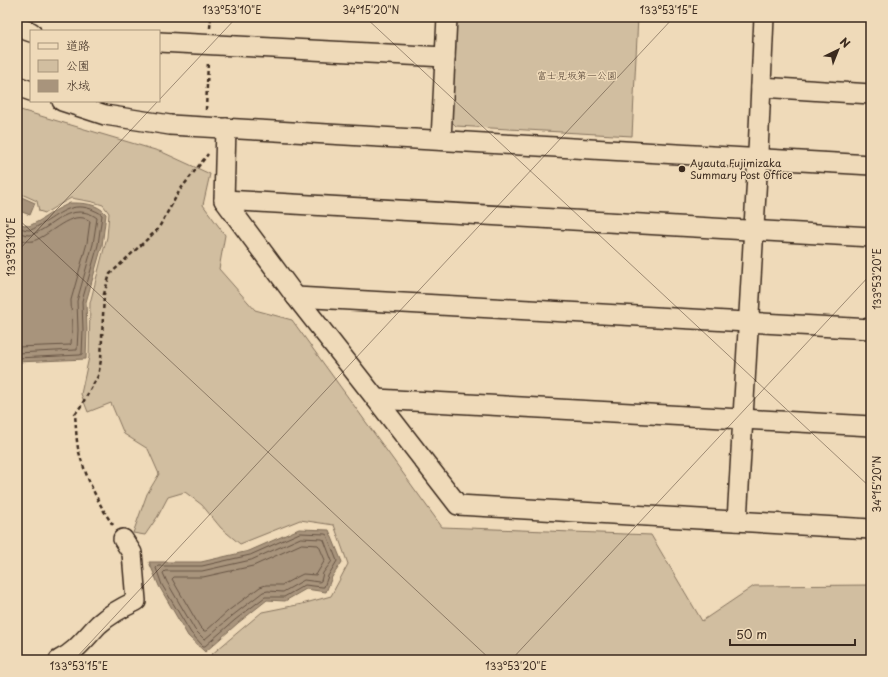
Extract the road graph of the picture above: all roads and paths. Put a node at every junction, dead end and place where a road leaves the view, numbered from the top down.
1 (211, 17) edge
2 (447, 17) edge
3 (764, 17) edge
4 (17, 27) edge
5 (30, 32) edge
6 (160, 42) edge
7 (209, 45) junction
8 (445, 57) junction
9 (17, 86) edge
10 (761, 87) junction
11 (30, 91) edge
12 (871, 94) edge
13 (65, 102) edge
14 (205, 127) junction
15 (226, 128) junction
16 (441, 140) junction
17 (208, 154) dead end
18 (758, 158) junction
19 (871, 164) edge
20 (224, 200) junction
21 (753, 230) junction
22 (871, 237) edge
23 (296, 297) junction
24 (748, 322) junction
25 (871, 329) edge
26 (376, 399) junction
27 (743, 419) junction
28 (871, 426) edge
29 (737, 521) junction
30 (871, 529) edge
31 (123, 539) joint
32 (59, 660) edge

1 - 7 path
2 - 8 street
3 - 10 street
4 - 5 street
6 - 7 street
7 - 8 street
7 - 14 path
8 - 16 street
9 - 11 street
10 - 12 street
10 - 18 street
13 - 14 street
14 - 15 street
15 - 16 street
15 - 20 street
16 - 18 street
17 - 31 path
18 - 19 street
18 - 21 street
20 - 21 street
20 - 23 street
21 - 22 street
21 - 24 street
23 - 24 street
23 - 26 street
24 - 25 street
24 - 27 street
26 - 27 street
26 - 29 street
27 - 28 street
27 - 29 street
29 - 30 street
31 - 32 street

